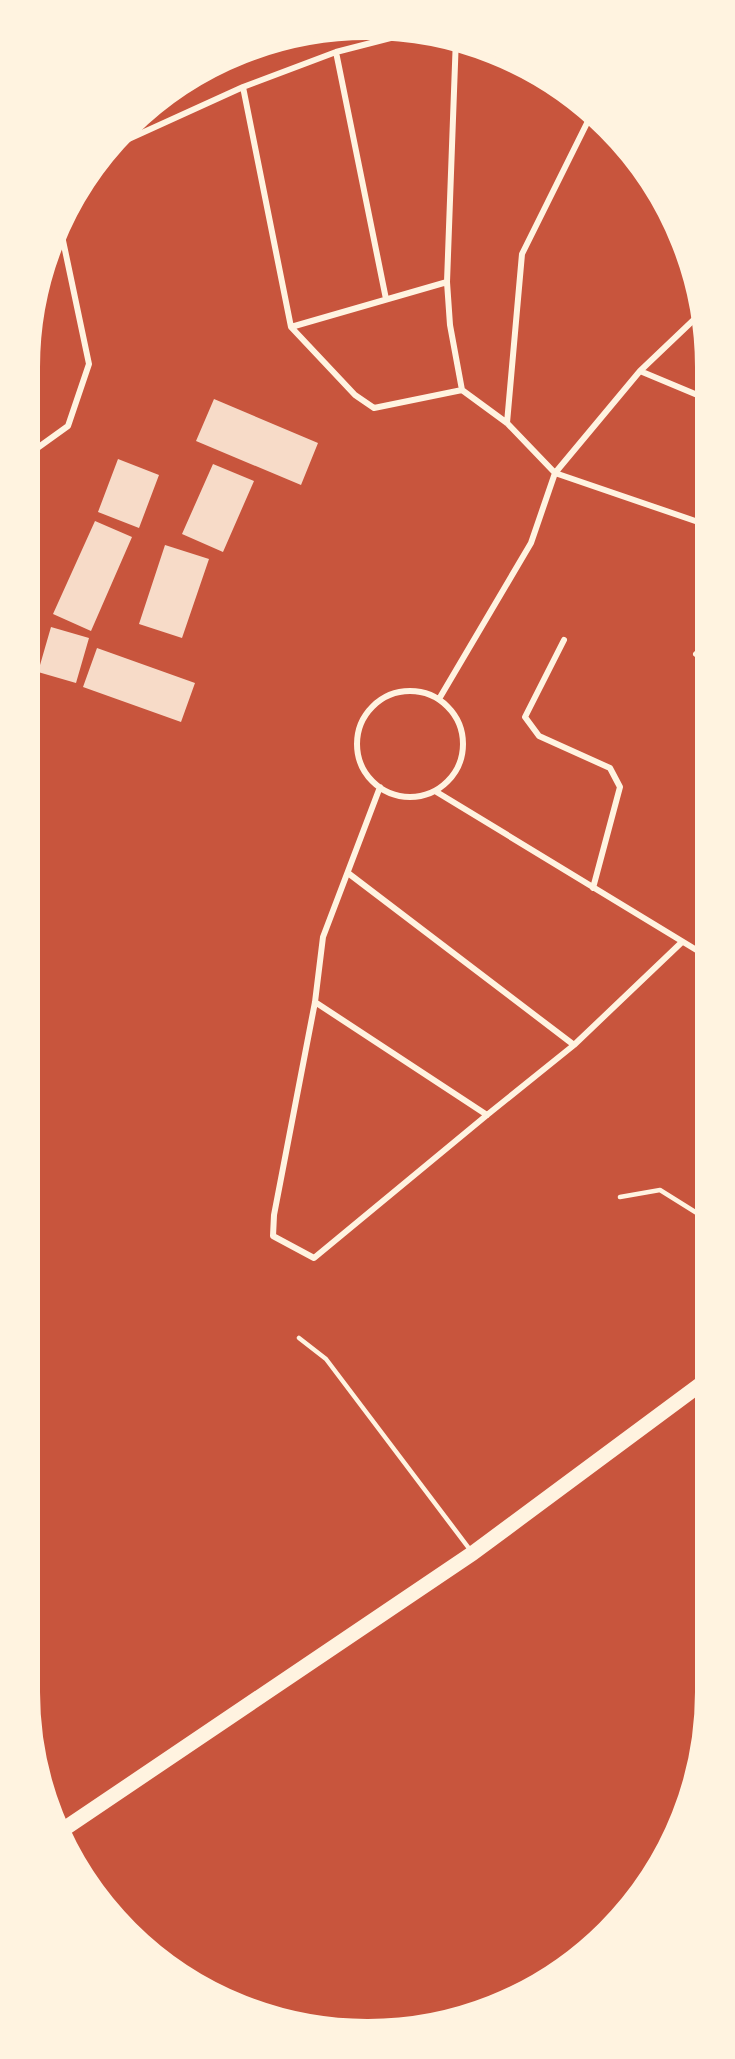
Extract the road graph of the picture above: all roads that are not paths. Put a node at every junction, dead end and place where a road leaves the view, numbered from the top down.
1 (393, 37) edge
2 (456, 48) edge
3 (336, 52) junction
4 (243, 87) junction
5 (588, 120) edge
6 (126, 140) edge
7 (62, 238) edge
8 (447, 282) junction
9 (386, 299) junction
10 (695, 318) edge
11 (291, 327) junction
12 (640, 371) junction
13 (462, 390) junction
14 (699, 396) edge
15 (507, 423) junction
16 (36, 449) edge
17 (555, 473) junction
18 (699, 522) edge
19 (564, 640) dead end
20 (696, 654) dead end
21 (699, 655) edge
22 (439, 699) junction
23 (380, 787) junction
24 (435, 791) junction
25 (348, 873) junction
26 (593, 888) junction
27 (682, 942) junction
28 (699, 952) edge
29 (315, 1002) junction
30 (574, 1046) junction
31 (487, 1115) junction
32 (620, 1197) dead end
33 (699, 1214) edge
34 (299, 1338) dead end
35 (699, 1385) edge
36 (473, 1553) junction
37 (65, 1828) edge

1 - 3 street
2 - 8 street
3 - 4 street
3 - 9 street
4 - 6 street
4 - 11 street
5 - 15 street
7 - 16 street
8 - 9 street
8 - 13 street
9 - 11 street
10 - 12 street
11 - 13 street
12 - 14 street
12 - 17 street
13 - 15 street
15 - 17 street
17 - 18 street
17 - 22 street
19 - 26 street
20 - 21 street
22 - 23 street
22 - 24 street
23 - 24 street
23 - 25 street
24 - 26 street
25 - 29 street
25 - 30 street
26 - 27 street
27 - 28 street
27 - 30 street
29 - 31 street
29 - 31 street
30 - 31 street
32 - 33 lane
34 - 36 lane
35 - 36 main road
36 - 37 main road

